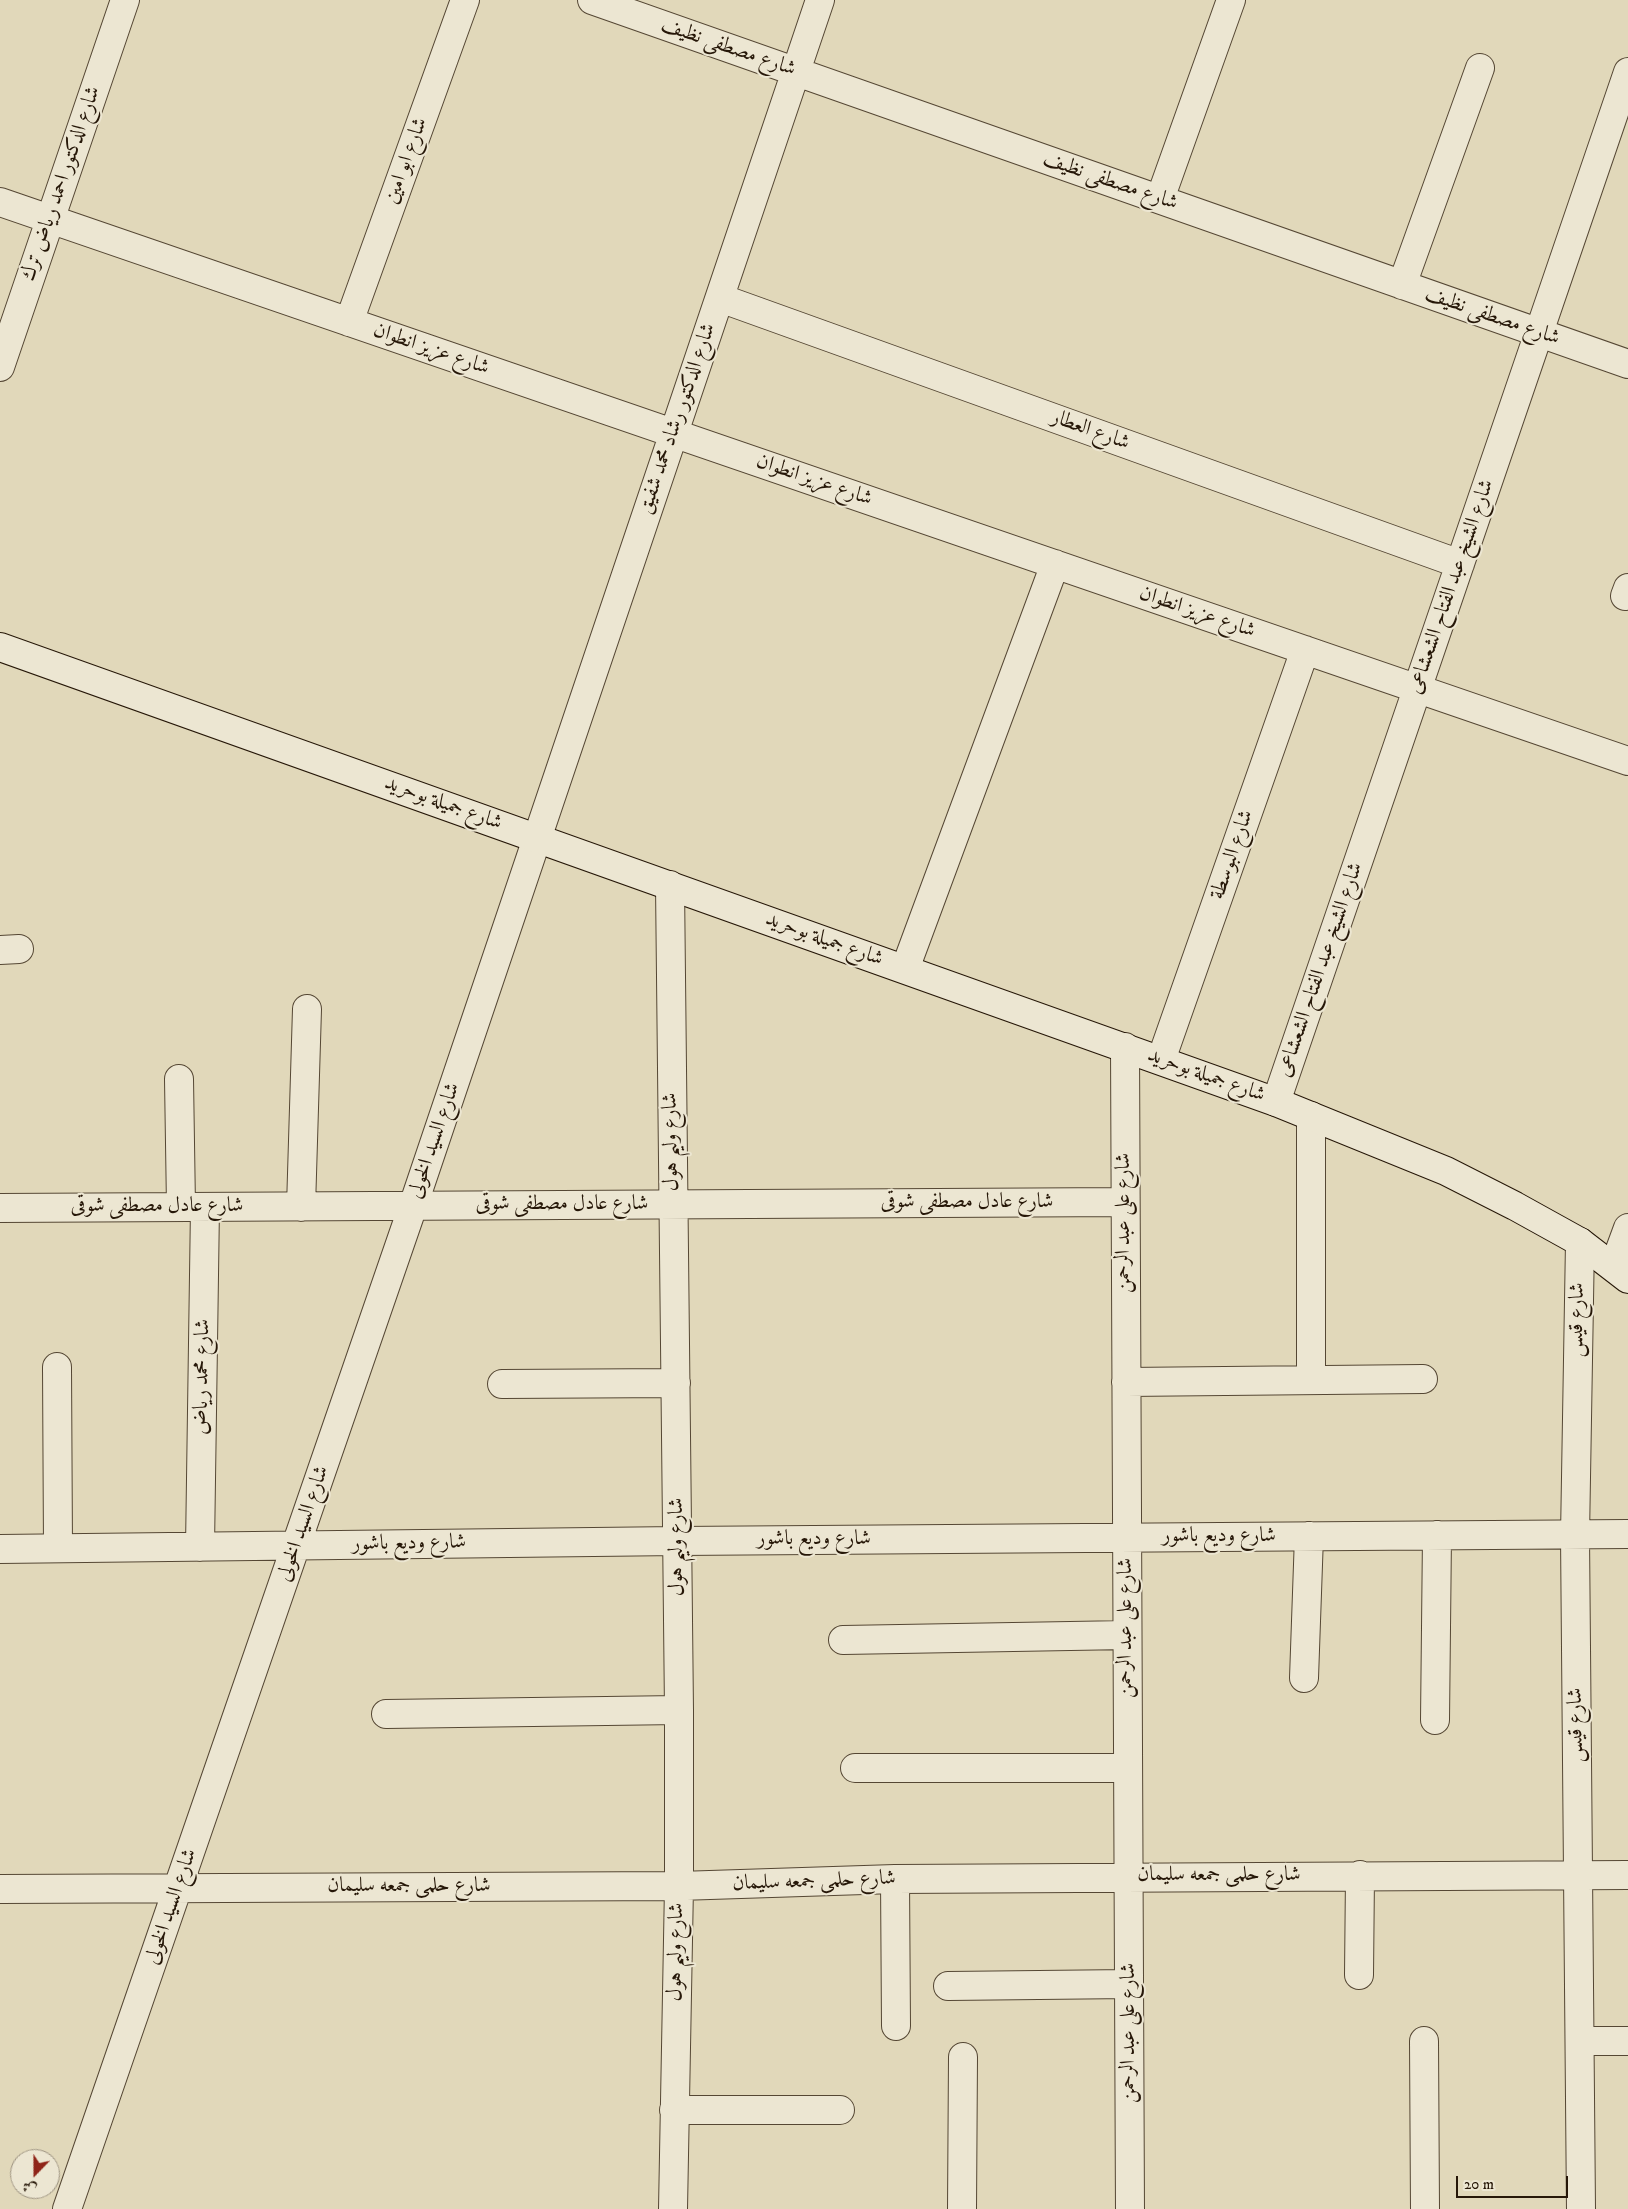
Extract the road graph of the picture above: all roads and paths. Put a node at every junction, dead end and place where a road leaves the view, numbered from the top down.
1 (125, 0) edge
2 (465, 0) edge
3 (820, 0) edge
4 (1231, 0) edge
5 (600, 1) edge
6 (1480, 68) dead end
7 (796, 72) junction
8 (1628, 72) edge
9 (1160, 199) junction
10 (0, 202) edge
11 (50, 220) junction
12 (1402, 285) junction
13 (720, 298) junction
14 (349, 322) junction
15 (1539, 333) junction
16 (1628, 364) edge
17 (0, 368) edge
18 (674, 433) junction
19 (1055, 564) junction
20 (1460, 564) junction
21 (0, 646) edge
22 (1305, 650) junction
23 (1417, 688) junction
24 (1628, 761) edge
25 (536, 838) junction
26 (670, 885) junction
27 (905, 969) junction
28 (307, 1009) dead end
29 (1125, 1047) junction
30 (1161, 1060) junction
31 (179, 1079) dead end
32 (1276, 1102) junction
33 (1311, 1116) junction
34 (1125, 1202) junction
35 (673, 1205) junction
36 (413, 1206) junction
37 (193, 1207) junction
38 (301, 1207) junction
39 (0, 1208) edge
40 (1628, 1228) edge
41 (1580, 1242) junction
42 (1621, 1272) edge
43 (57, 1367) dead end
44 (1423, 1379) dead end
45 (1311, 1380) junction
46 (1126, 1382) junction
47 (676, 1383) junction
48 (502, 1384) dead end
49 (1628, 1534) edge
50 (1436, 1535) junction
51 (1309, 1536) junction
52 (1575, 1536) junction
53 (1127, 1538) junction
54 (678, 1540) junction
55 (297, 1546) junction
56 (200, 1547) junction
57 (58, 1548) junction
58 (0, 1549) edge
59 (1127, 1635) junction
60 (843, 1640) dead end
61 (1304, 1678) dead end
62 (678, 1710) junction
63 (386, 1714) dead end
64 (1435, 1720) dead end
65 (854, 1768) dead end
66 (1128, 1768) junction
67 (1628, 1874) edge
68 (1360, 1875) junction
69 (1578, 1875) junction
70 (1129, 1876) junction
71 (896, 1879) junction
72 (679, 1886) junction
73 (178, 1888) junction
74 (0, 1889) edge
75 (1359, 1975) dead end
76 (1130, 1984) junction
77 (948, 1986) dead end
78 (896, 2026) dead end
79 (1424, 2040) dead end
80 (1580, 2041) junction
81 (1628, 2041) edge
82 (963, 2057) dead end
83 (674, 2110) junction
84 (840, 2110) dead end
85 (66, 2209) edge
86 (672, 2209) edge
87 (962, 2209) edge
88 (1130, 2209) edge
89 (1425, 2209) edge
90 (1581, 2209) edge

1 - 11 street, شارع الدكتور احمد رياض ترك
2 - 14 street, شارع ابو امين
3 - 7 street, شارع الدكتور رشاد محمد شفيق
4 - 9 street
5 - 7 street, شارع مصطفى نظيف
6 - 12 street
7 - 9 street, شارع مصطفى نظيف
7 - 13 street, شارع الدكتور رشاد محمد شفيق
8 - 15 street, شارع الشيخ عبد الفتاح الشعشاعى
9 - 12 street, شارع مصطفى نظيف
10 - 11 street, شارع عزيز انطوان
11 - 14 street, شارع عزيز انطوان
11 - 17 street, شارع الدكتور احمد رياض ترك
12 - 15 street, شارع مصطفى نظيف
13 - 18 street, شارع الدكتور رشاد محمد شفيق
13 - 20 street, شارع العطار
14 - 18 street, شارع عزيز انطوان
15 - 16 street, شارع مصطفى نظيف
15 - 20 street, شارع الشيخ عبد الفتاح الشعشاعى
18 - 19 street, شارع عزيز انطوان
18 - 25 street, شارع الدكتور رشاد محمد شفيق
19 - 22 street, شارع عزيز انطوان
19 - 27 street
20 - 23 street, شارع الشيخ عبد الفتاح الشعشاعى
21 - 25 street, شارع جميلة بوحريد
22 - 23 street, شارع عزيز انطوان
22 - 30 street, شارع البوسطة
23 - 24 street, شارع عزيز انطوان
23 - 32 street, شارع الشيخ عبد الفتاح الشعشاعى
25 - 26 street, شارع جميلة بوحريد
25 - 36 street, شارع السيد الخولى
26 - 27 street, شارع جميلة بوحريد
26 - 35 street, شارع وليم هول
27 - 29 street, شارع جميلة بوحريد
28 - 38 street
29 - 30 street, شارع جميلة بوحريد
29 - 34 street, شارع على عبد الرحمن
30 - 32 street, شارع جميلة بوحريد
31 - 37 street, شارع محمد رياض
32 - 33 street, شارع جميلة بوحريد
33 - 41 street, شارع جميلة بوحريد
33 - 45 street
34 - 35 street, شارع عادل مصطفى شوقى
34 - 46 street, شارع على عبد الرحمن
35 - 36 street, شارع عادل مصطفى شوقى
35 - 47 street, شارع وليم هول
36 - 38 street, شارع عادل مصطفى شوقى
36 - 55 street, شارع السيد الخولى
37 - 38 street, شارع عادل مصطفى شوقى
37 - 39 street, شارع عادل مصطفى شوقى
37 - 56 street, شارع محمد رياض
40 - 42 street
41 - 42 street, شارع جميلة بوحريد
41 - 52 street, شارع قيس
43 - 57 street
44 - 45 street
45 - 46 street
46 - 53 street, شارع على عبد الرحمن
47 - 48 street
47 - 54 street, شارع وليم هول
49 - 52 street, شارع وديع باشور
50 - 51 street, شارع وديع باشور
50 - 52 street, شارع وديع باشور
50 - 64 street
51 - 53 street, شارع وديع باشور
51 - 61 street
52 - 69 street, شارع قيس
53 - 54 street, شارع وديع باشور
53 - 59 street, شارع على عبد الرحمن
54 - 55 street, شارع وديع باشور
54 - 62 street, شارع وليم هول
55 - 56 street, شارع وديع باشور
55 - 73 street, شارع السيد الخولى
56 - 57 street, شارع وديع باشور
57 - 58 street, شارع وديع باشور
59 - 60 street
59 - 66 street, شارع على عبد الرحمن
62 - 63 street
62 - 72 street, شارع وليم هول
65 - 66 street
66 - 70 street, شارع على عبد الرحمن
67 - 69 street, شارع حلمى جمعه سليمان
68 - 69 street, شارع حلمى جمعه سليمان
68 - 70 street, شارع حلمى جمعه سليمان
68 - 75 street
69 - 80 street, شارع قيس
70 - 71 street, شارع حلمى جمعه سليمان
70 - 76 street, شارع على عبد الرحمن
71 - 72 street, شارع حلمى جمعه سليمان
71 - 78 street
72 - 73 street, شارع حلمى جمعه سليمان
72 - 83 street, شارع وليم هول
73 - 74 street, شارع حلمى جمعه سليمان
73 - 85 street, شارع السيد الخولى
76 - 77 street
76 - 88 street, شارع على عبد الرحمن
79 - 89 street
80 - 81 street
80 - 90 street, شارع قيس
82 - 87 street
83 - 84 street
83 - 86 street, شارع وليم هول

